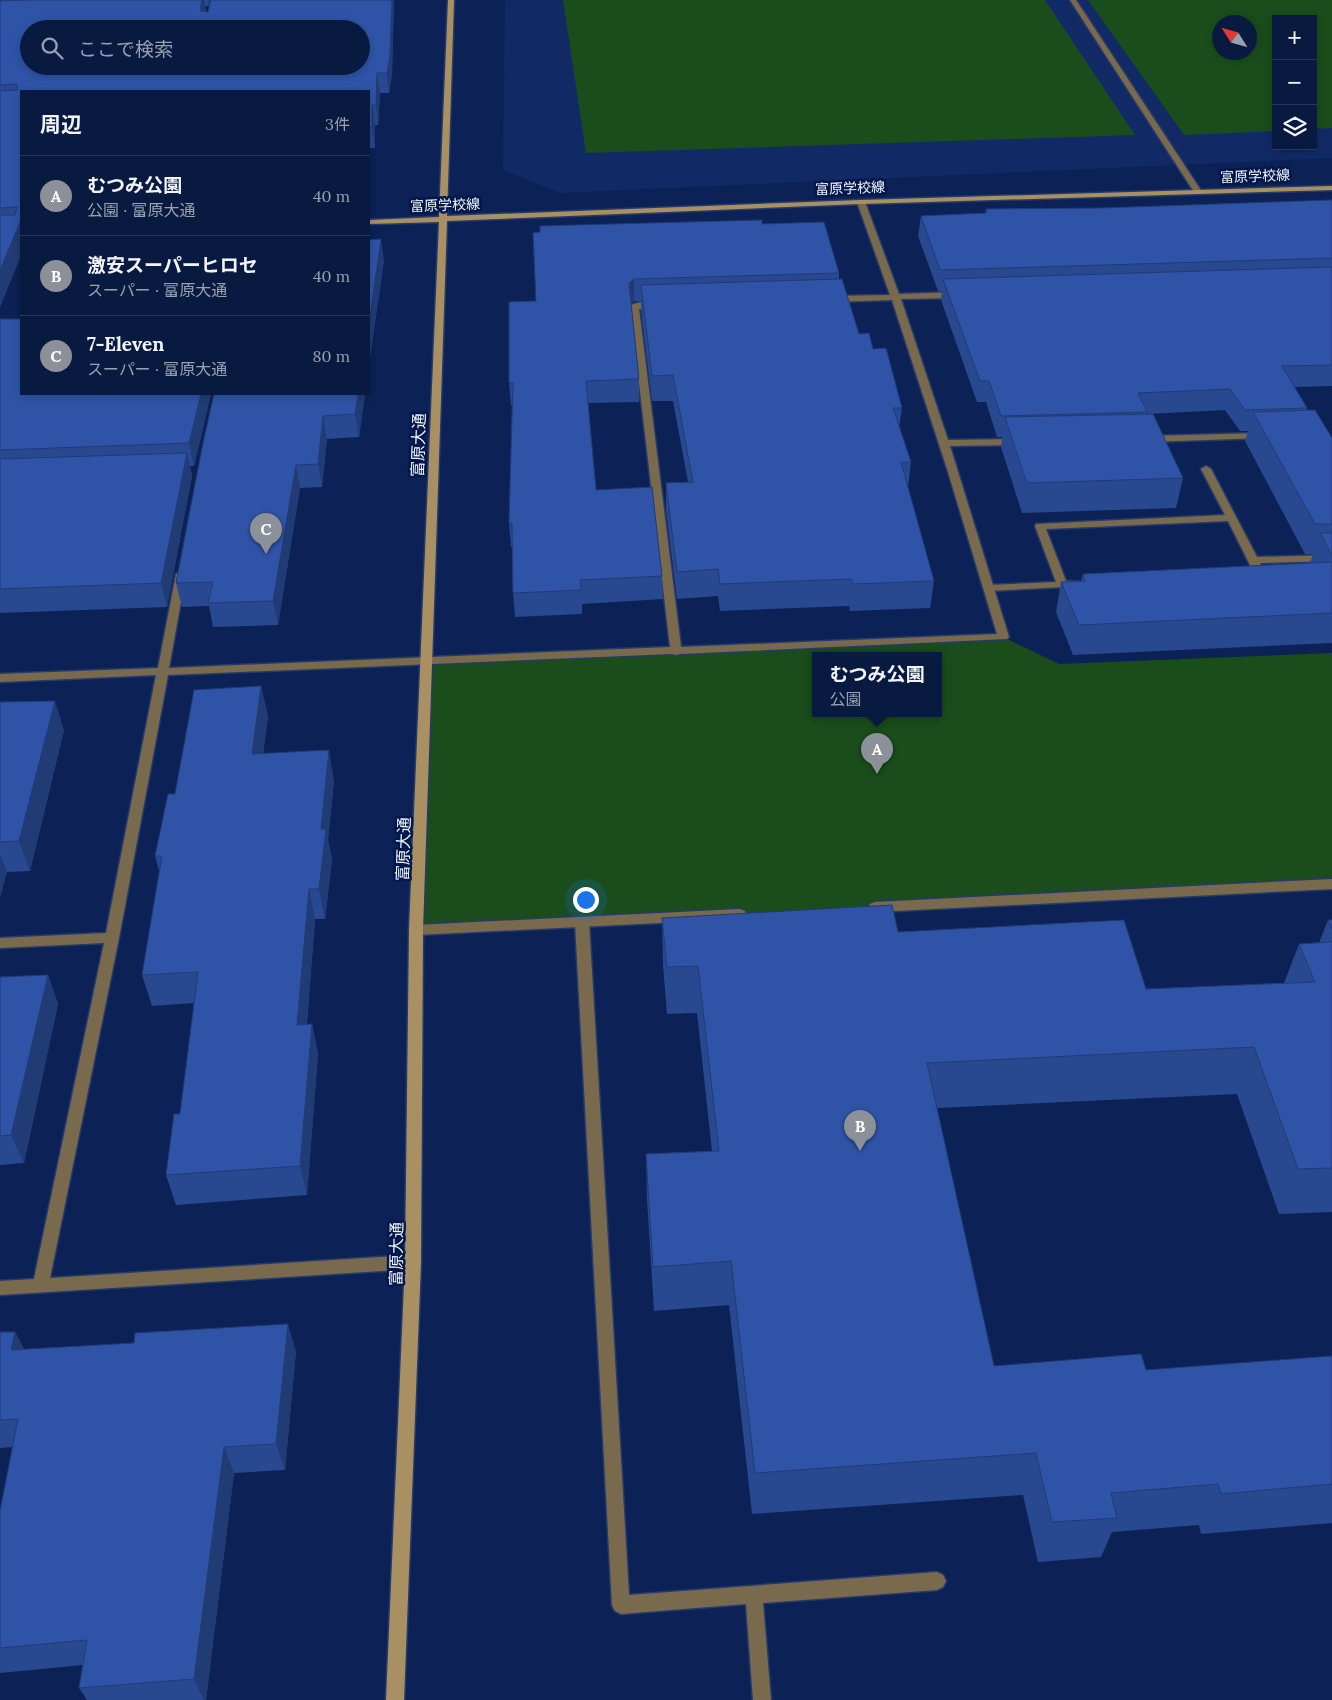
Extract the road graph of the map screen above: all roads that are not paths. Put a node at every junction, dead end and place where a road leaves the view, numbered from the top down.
1 (451, 0) edge
2 (1073, 0) edge
3 (1332, 188) edge
4 (1198, 192) junction
5 (861, 202) junction
6 (444, 219) junction
7 (370, 222) edge
8 (966, 295) edge
9 (897, 297) junction
10 (819, 300) edge
11 (663, 305) edge
12 (1273, 436) edge
13 (1134, 439) edge
14 (1024, 442) edge
15 (945, 443) junction
16 (1206, 469) dead end
17 (1232, 518) junction
18 (1332, 558) edge
19 (1253, 560) junction
20 (182, 566) edge
21 (1241, 576) edge
22 (1092, 583) edge
23 (1062, 584) junction
24 (988, 588) junction
25 (676, 652) junction
26 (426, 661) junction
27 (163, 670) junction
28 (0, 678) edge
29 (1332, 884) edge
30 (858, 908) edge
31 (750, 914) edge
32 (582, 922) junction
33 (416, 930) junction
34 (112, 938) junction
35 (0, 943) edge
36 (413, 1262) junction
37 (42, 1285) junction
38 (0, 1288) edge
39 (937, 1581) dead end
40 (754, 1596) junction
41 (395, 1700) edge
42 (762, 1700) edge

1 - 6 street, 富原大通
2 - 4 street
3 - 4 street, 富原学校線
4 - 5 street, 富原学校線
5 - 6 street, 富原学校線
5 - 9 street
6 - 7 street, 富原学校線
6 - 26 street, 富原大通
8 - 9 street
9 - 10 street
9 - 15 street
11 - 25 street
12 - 13 street
14 - 15 street
15 - 24 street
16 - 17 street
17 - 19 street
17 - 23 street
18 - 19 street
19 - 21 street
20 - 27 street
22 - 23 street
23 - 24 street
24 - 25 street
25 - 26 street
26 - 27 street
26 - 33 street, 富原大通
27 - 28 street
27 - 34 street
29 - 30 street
31 - 32 street
32 - 33 street
32 - 40 street
33 - 36 street, 富原大通
34 - 35 street
34 - 37 street
36 - 37 street
36 - 41 street, 富原大通
37 - 38 street
39 - 40 street
40 - 42 street

